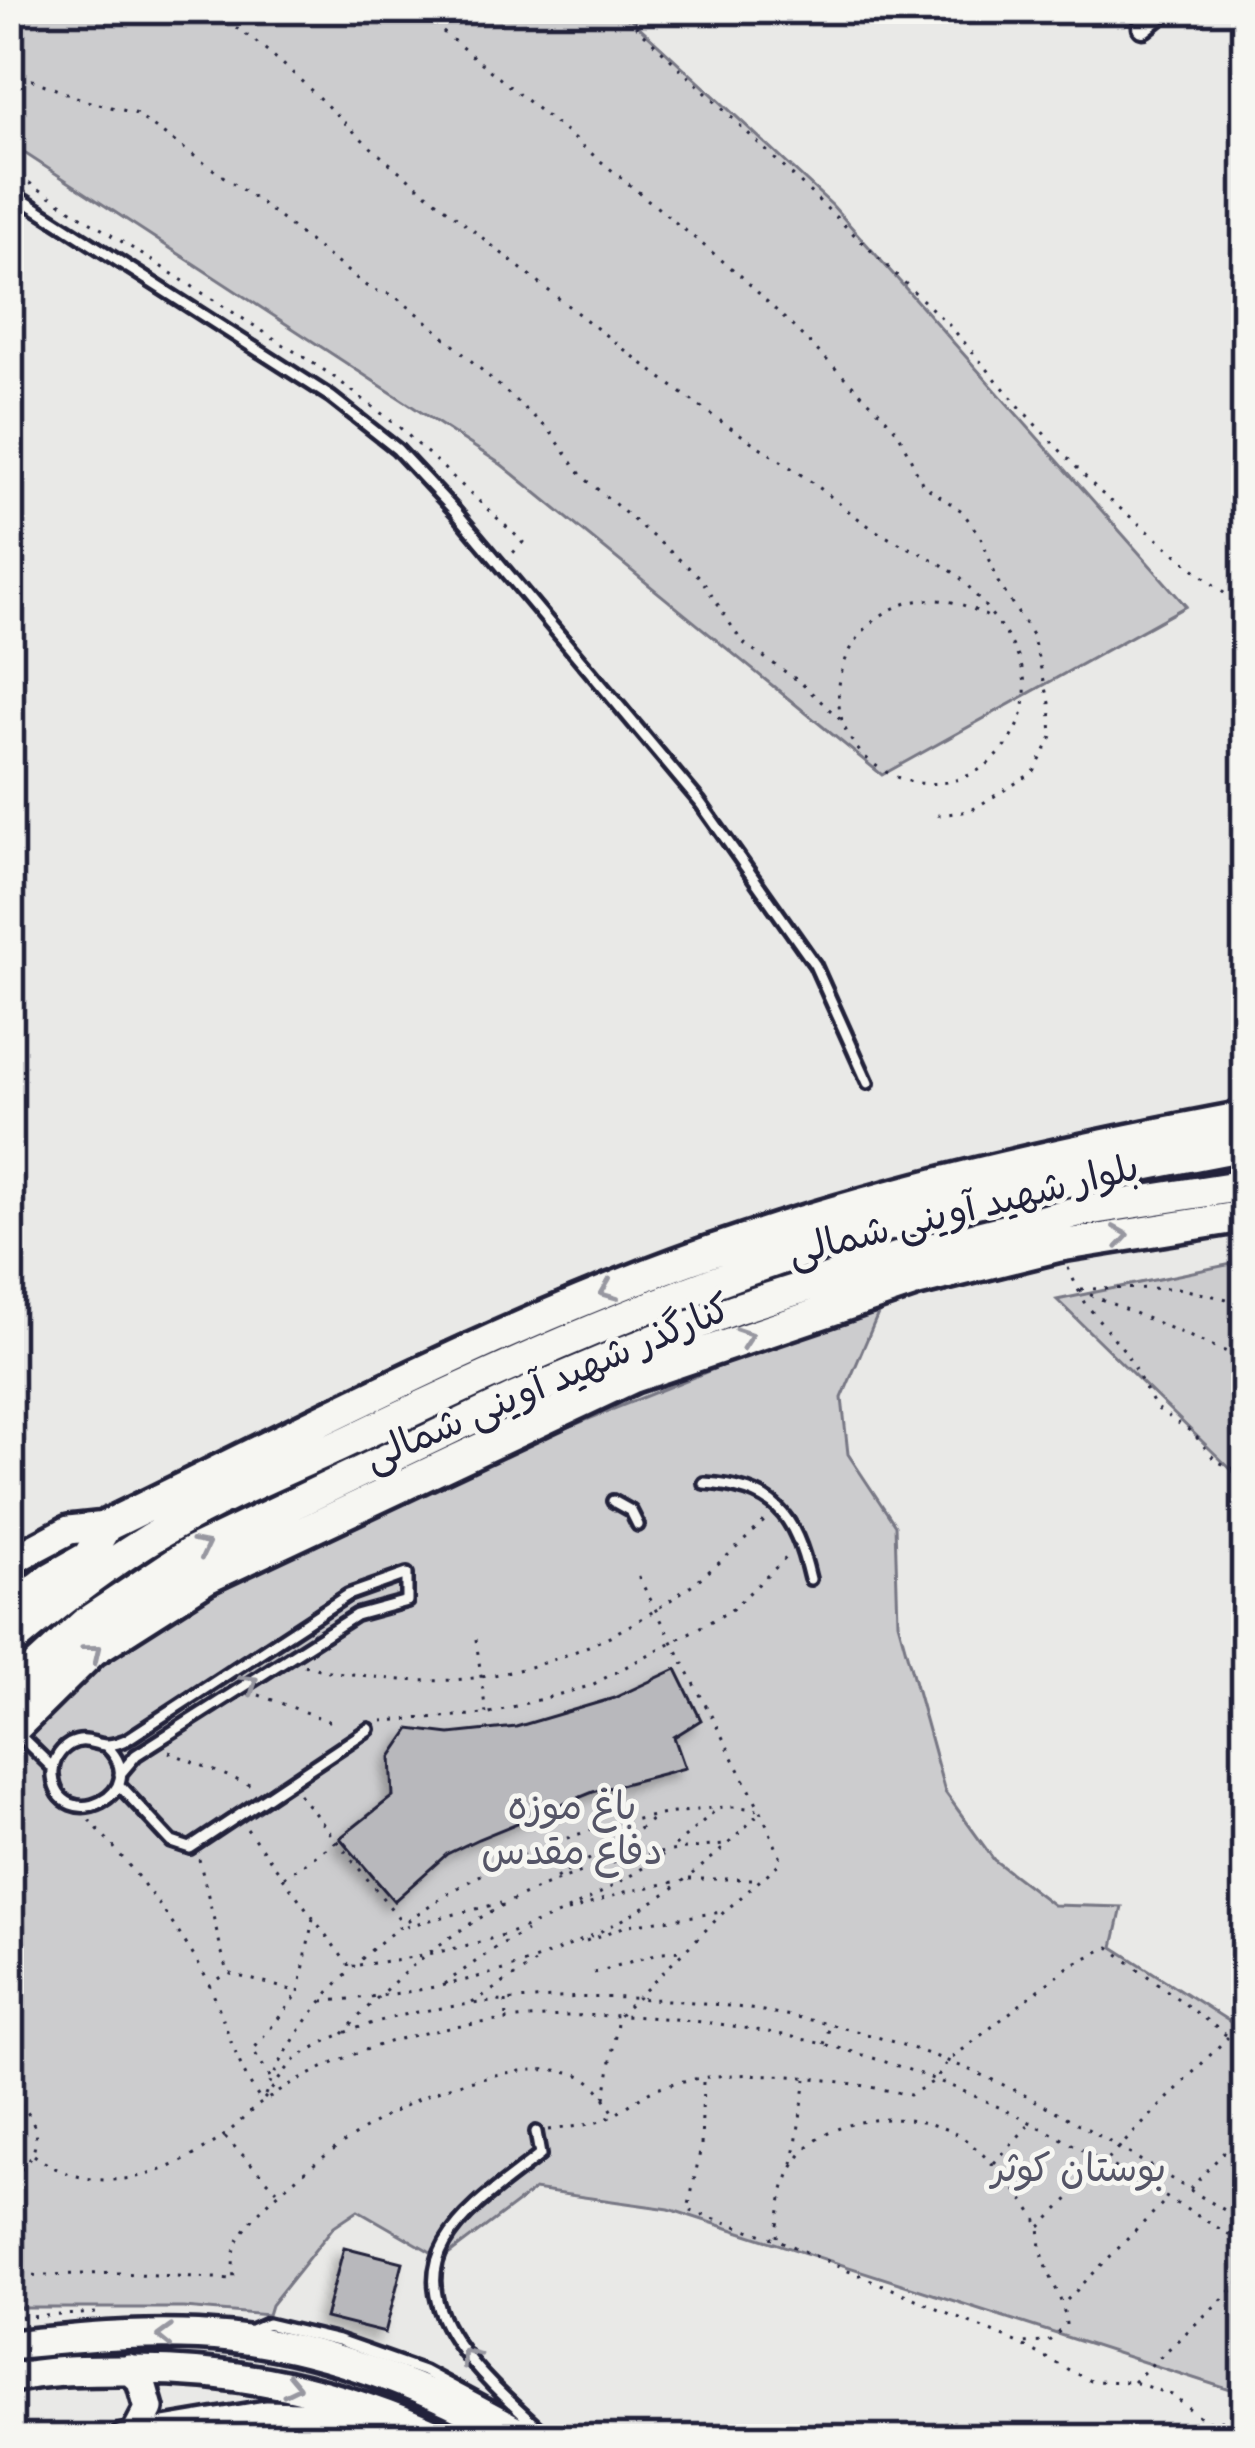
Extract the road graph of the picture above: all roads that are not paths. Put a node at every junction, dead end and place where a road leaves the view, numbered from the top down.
1 (1165, 9) edge
2 (1143, 27) dead end
3 (9, 191) edge
4 (868, 1084) dead end
5 (1246, 1117) edge
6 (1246, 1145) edge
7 (1246, 1185) edge
8 (1246, 1216) edge
9 (704, 1483) dead end
10 (613, 1502) dead end
11 (106, 1526) junction
12 (638, 1526) dead end
13 (9, 1562) edge
14 (810, 1580) dead end
15 (9, 1611) edge
16 (9, 1644) edge
17 (9, 1693) edge
18 (369, 1729) road end
19 (11, 1731) edge
20 (105, 1745) junction
21 (53, 1768) junction
22 (120, 1779) junction
23 (536, 2132) road end
24 (234, 2338) junction
25 (9, 2345) edge
26 (129, 2369) junction
27 (9, 2379) edge
28 (401, 2420) junction
29 (129, 2437) edge
30 (444, 2439) edge
31 (515, 2439) edge
32 (549, 2439) edge

1 - 2 street
3 - 4 lane
5 -> 11 main road, کنارگذر شهید آوینی شمالی
6 - 16 main road, بلوار شهید آوینی شمالی
17 -> 7 main road, بلوار شهید آوینی شمالی
19 -> 8 main road, کنارگذر شهید آوینی شمالی
9 - 14 lane
10 - 12 lane
11 - 13 main road
11 - 15 main road, کنارگذر شهید آوینی شمالی
18 - 22 lane
19 - 21 lane
20 - 21 lane
20 - 22 lane
22 -> 20 lane
21 - 22 lane
32 -> 23 lane
24 -> 25 main road
24 - 31 main road
24 - 32 lane
26 - 27 main road
26 -> 28 main road
26 - 29 main road
28 - 29 main road
28 - 30 main road

